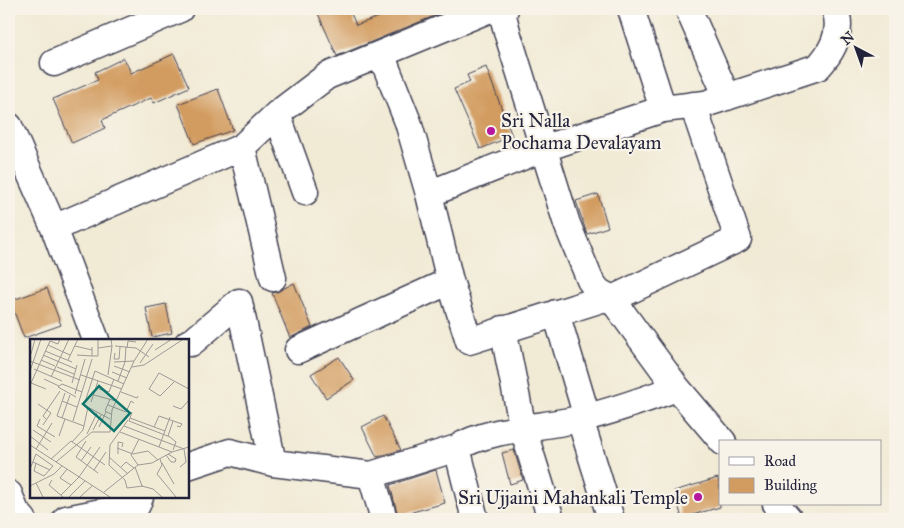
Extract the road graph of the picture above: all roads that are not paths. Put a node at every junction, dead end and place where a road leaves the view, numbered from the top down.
1 (180, 9) edge
2 (490, 9) edge
3 (505, 9) edge
4 (631, 9) edge
5 (834, 9) edge
6 (690, 13) dead end
7 (381, 54) junction
8 (54, 62) dead end
9 (727, 97) junction
10 (693, 104) junction
11 (663, 109) junction
12 (277, 114) junction
13 (9, 126) edge
14 (242, 147) junction
15 (542, 149) junction
16 (305, 192) dead end
17 (429, 194) junction
18 (54, 228) junction
19 (273, 278) dead end
20 (450, 281) junction
21 (610, 298) junction
22 (556, 313) junction
23 (503, 329) junction
24 (96, 339) edge
25 (189, 344) edge
26 (298, 350) dead end
27 (678, 388) junction
28 (583, 418) junction
29 (523, 429) junction
30 (721, 440) edge
31 (458, 448) junction
32 (273, 463) junction
33 (189, 466) edge
34 (371, 475) junction
35 (9, 494) edge
36 (778, 506) edge
37 (140, 507) edge
38 (380, 518) edge
39 (23, 519) edge
40 (66, 519) edge
41 (475, 519) edge
42 (551, 519) edge
43 (611, 519) edge
44 (789, 519) edge

1 - 8 street
2 - 7 street
3 - 15 street
4 - 11 street
5 - 9 street
6 - 9 street
7 - 12 street
7 - 17 street
9 - 10 street
10 - 11 street
10 - 21 street
11 - 15 street
12 - 14 street
12 - 16 street
13 - 18 street
14 - 18 street
14 - 19 street
15 - 17 street
15 - 21 street
17 - 20 street
18 - 24 street
20 - 23 street
20 - 26 street
21 - 22 street
21 - 27 street
22 - 23 street
22 - 28 street
23 - 29 street
25 - 32 street
27 - 28 street
27 - 30 street
28 - 29 street
28 - 43 street
29 - 31 street
29 - 42 street
31 - 34 street
31 - 41 street
32 - 33 street
32 - 34 street
34 - 38 street
35 - 39 street
36 - 44 street
37 - 40 street

